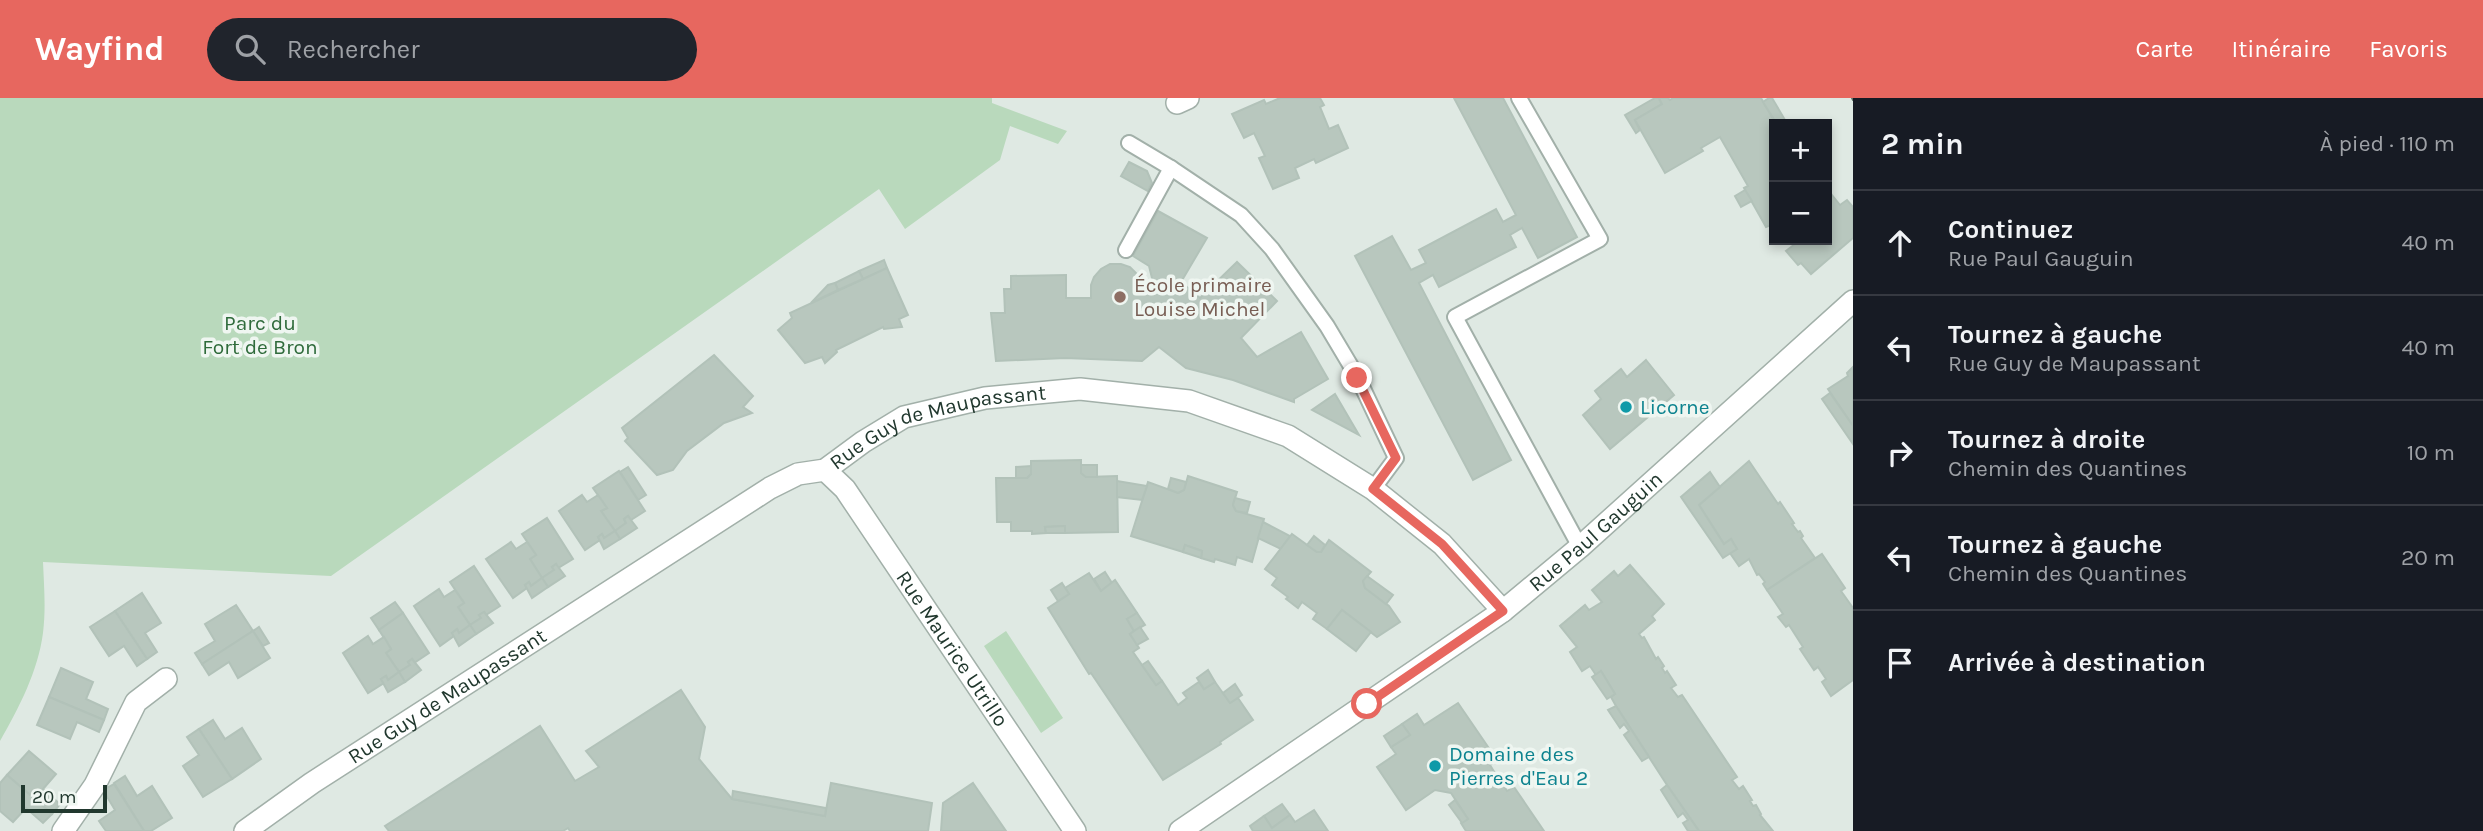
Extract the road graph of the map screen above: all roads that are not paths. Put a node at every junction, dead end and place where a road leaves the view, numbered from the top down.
1 (1519, 98) edge
2 (1129, 143) dead end
3 (1171, 168) junction
4 (1126, 250) dead end
5 (1853, 302) edge
6 (825, 470) junction
7 (1373, 489) junction
8 (1580, 547) junction
9 (1503, 611) junction
10 (166, 679) dead end
11 (63, 831) edge
12 (245, 831) edge
13 (1075, 831) edge
14 (1180, 831) edge

1 - 8 lane
2 - 3 lane
3 - 4 lane
3 - 7 lane
5 - 8 street, Rue Paul Gauguin
6 - 7 street, Rue Guy de Maupassant
6 - 12 street, Rue Guy de Maupassant
6 - 13 street, Rue Maurice Utrillo
7 - 9 street, Rue Guy de Maupassant
8 - 9 street, Rue Paul Gauguin
9 - 14 street, Rue Paul Gauguin
10 - 11 street

